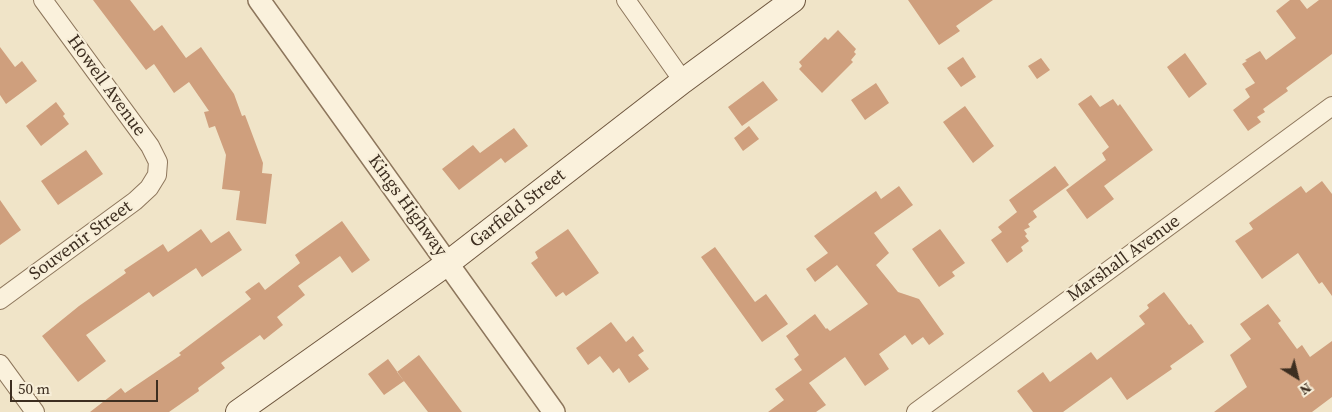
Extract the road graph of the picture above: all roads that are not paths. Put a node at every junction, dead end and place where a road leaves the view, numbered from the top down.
1 (43, 0) edge
2 (259, 0) edge
3 (626, 0) edge
4 (793, 0) edge
5 (683, 80) junction
6 (1332, 106) edge
7 (156, 175) joint
8 (448, 263) junction
9 (0, 300) edge
10 (0, 364) edge
11 (35, 412) edge
12 (238, 412) edge
13 (554, 412) edge
14 (916, 412) edge

1 - 7 street, Howell Avenue
2 - 8 street, Kings Highway
3 - 5 street
4 - 5 main road, Garfield Street
5 - 8 main road, Garfield Street
6 - 14 street, Marshall Avenue
7 - 9 street, Souvenir Street
8 - 12 main road, Garfield Street
8 - 13 street, Kings Highway
10 - 11 street

